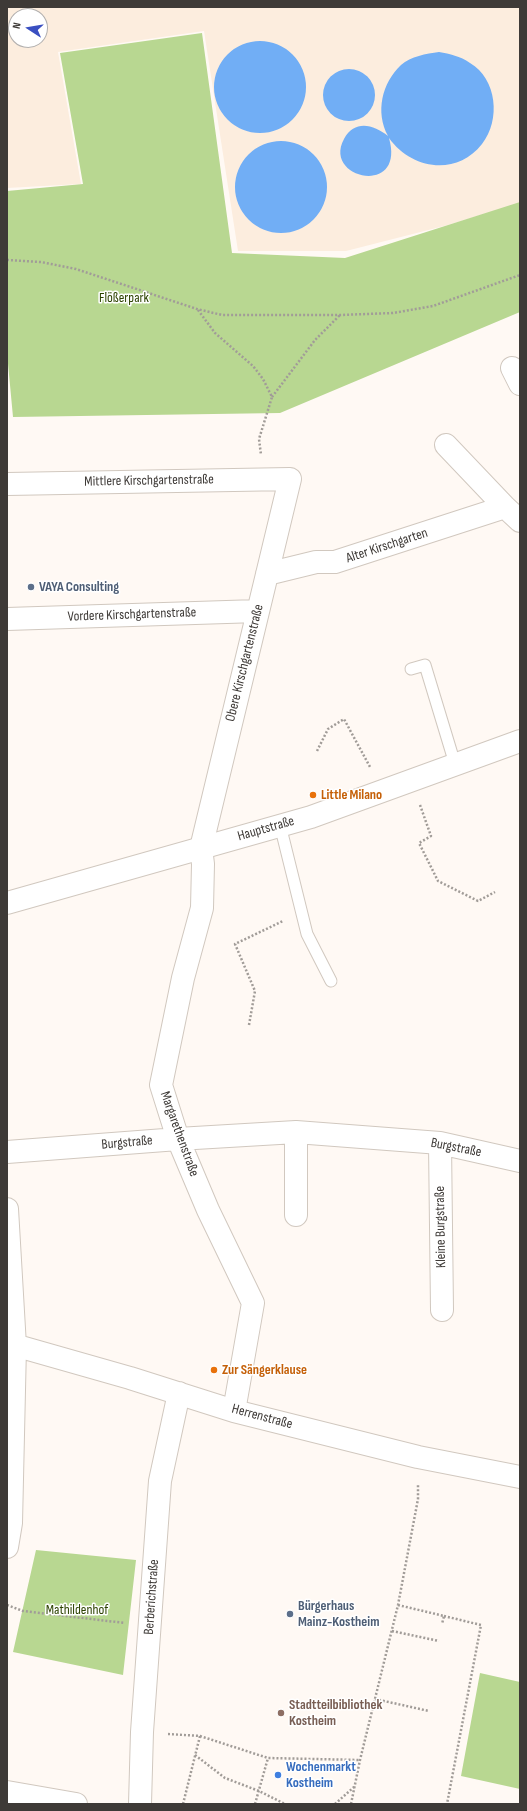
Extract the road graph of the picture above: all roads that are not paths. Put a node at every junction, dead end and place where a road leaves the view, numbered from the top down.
1 (446, 445) dead end
2 (290, 479) joint
3 (7, 484) edge
4 (512, 514) edge
5 (267, 574) junction
6 (258, 611) junction
7 (7, 619) edge
8 (411, 669) dead end
9 (520, 740) edge
10 (455, 764) junction
11 (280, 825) junction
12 (201, 848) junction
13 (7, 903) edge
14 (331, 981) dead end
15 (296, 1132) junction
16 (178, 1139) junction
17 (440, 1143) junction
18 (7, 1152) edge
19 (520, 1161) edge
20 (7, 1209) edge
21 (296, 1216) dead end
22 (442, 1310) dead end
23 (11, 1344) edge
24 (179, 1393) junction
25 (234, 1411) junction
26 (520, 1477) edge
27 (9, 1522) edge
28 (7, 1547) edge
29 (7, 1792) edge
30 (76, 1804) edge
31 (140, 1804) edge

1 - 4 street, Alter Kirschgarten
2 - 3 street, Mittlere Kirschgartenstraße
2 - 5 street, Obere Kirschgartenstraße
4 - 5 street, Alter Kirschgarten
5 - 6 street, Obere Kirschgartenstraße
6 - 7 street, Vordere Kirschgartenstraße
6 - 12 street, Obere Kirschgartenstraße
8 - 10 lane
9 - 10 street, Hauptstraße
10 - 11 street, Hauptstraße
11 - 12 street, Hauptstraße
11 - 14 lane
12 - 13 street, Hauptstraße
12 - 16 street, Margarethenstraße
15 - 16 street, Burgstraße
15 - 17 street, Burgstraße
15 - 21 street
16 - 18 street, Burgstraße
16 - 25 street, Margarethenstraße
17 - 19 street, Burgstraße
17 - 22 street, Kleine Burgstraße
20 - 23 street
23 - 24 street, Herrenstraße
23 - 27 street
24 - 25 street, Herrenstraße
24 - 31 street, Berberichstraße
25 - 26 street, Herrenstraße
27 - 28 street
29 - 30 street

